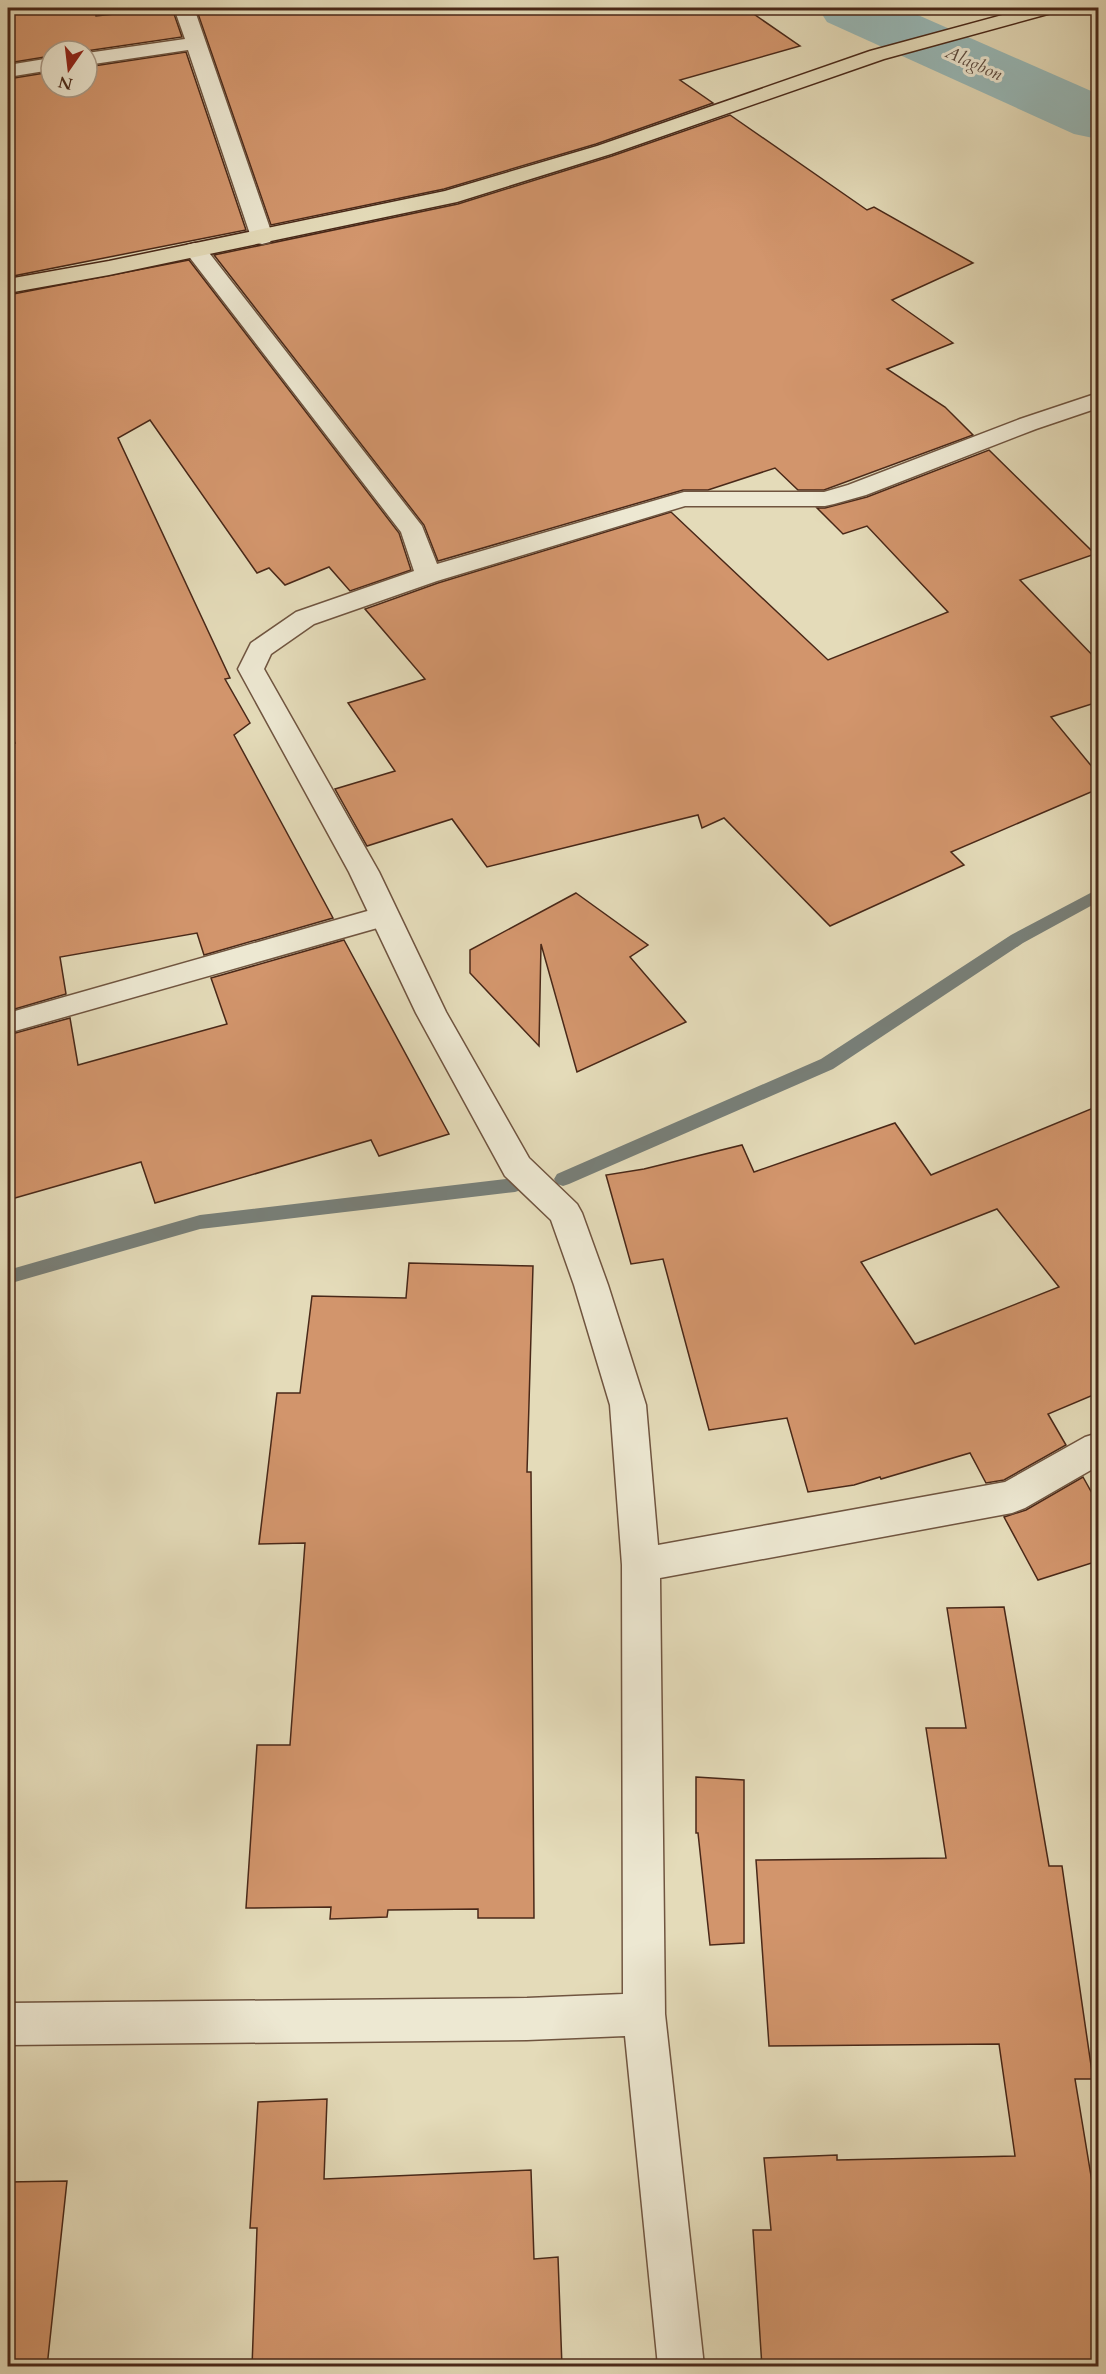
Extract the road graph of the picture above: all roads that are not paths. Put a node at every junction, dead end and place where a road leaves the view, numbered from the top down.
1 (184, 8) edge
2 (1048, 8) edge
3 (196, 44) junction
4 (99, 57) edge
5 (14, 64) edge
6 (39, 64) edge
7 (262, 237) junction
8 (195, 250) junction
9 (8, 286) edge
10 (1098, 400) edge
11 (428, 575) junction
12 (386, 916) junction
13 (8, 1023) edge
14 (1098, 1448) edge
15 (641, 1565) junction
16 (645, 2014) junction
17 (8, 2024) edge
18 (681, 2367) edge

1 - 3 street
2 - 7 main road
3 - 4 street
3 - 7 street
5 - 6 street
7 - 8 main road
8 - 9 main road
8 - 11 street
10 - 11 street
11 - 12 street
12 - 13 lane
12 - 15 street
14 - 15 street
15 - 16 street
16 - 17 street
16 - 18 street

